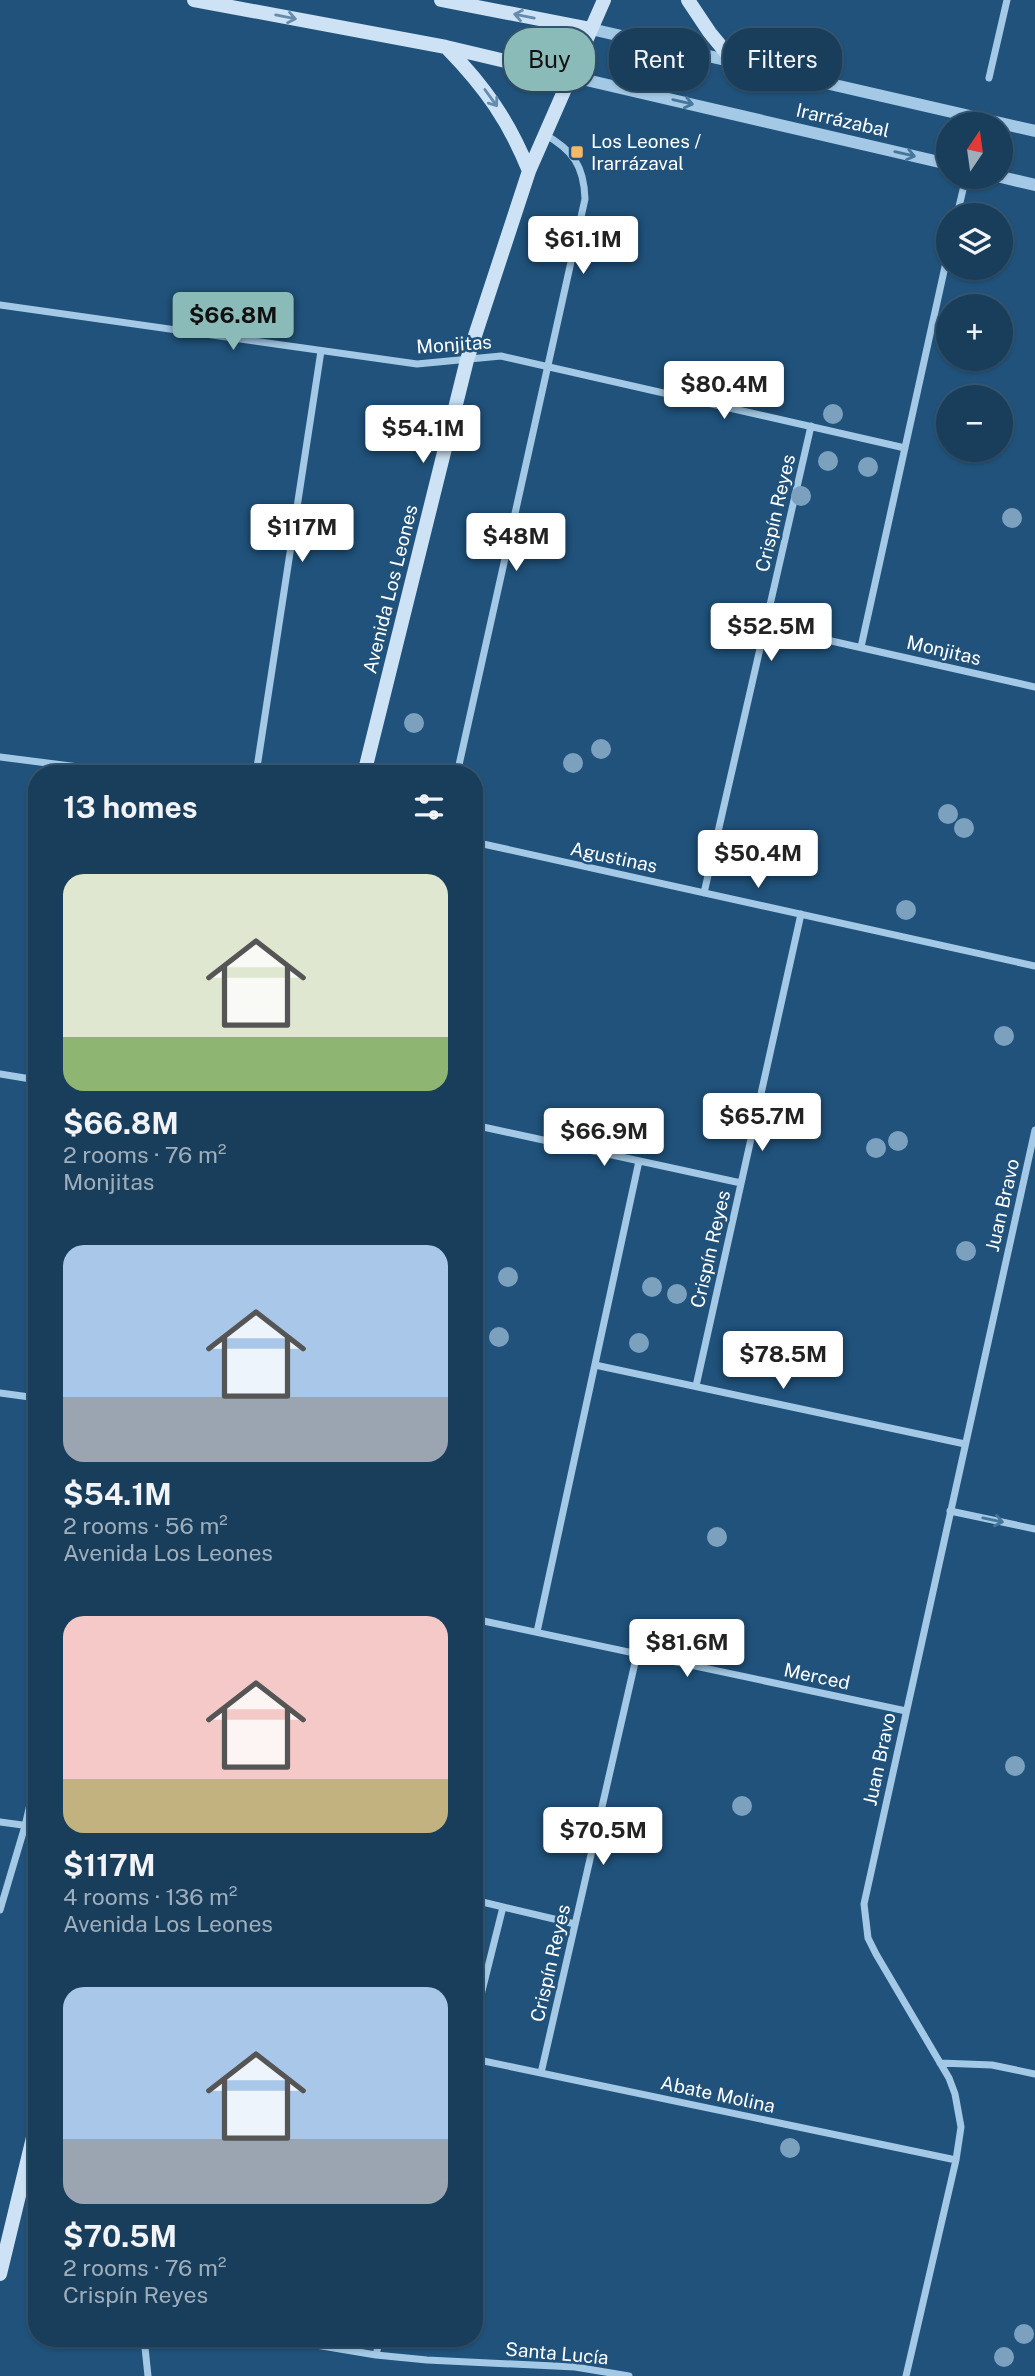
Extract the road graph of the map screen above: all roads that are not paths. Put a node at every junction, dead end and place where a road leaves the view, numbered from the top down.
1 (194, 0) edge
2 (442, 0) edge
3 (604, 0) edge
4 (688, 0) edge
5 (1007, 0) edge
6 (586, 28) edge
7 (591, 28) edge
8 (595, 30) edge
9 (446, 47) junction
10 (723, 49) edge
11 (723, 59) edge
12 (504, 60) edge
13 (989, 78) dead end
14 (595, 81) edge
15 (842, 87) edge
16 (562, 91) edge
17 (1035, 131) edge
18 (544, 134) junction
19 (936, 161) edge
20 (529, 171) junction
21 (1013, 180) edge
22 (1035, 185) edge
23 (942, 280) edge
24 (0, 307) edge
25 (321, 351) junction
26 (467, 360) junction
27 (549, 366) junction
28 (811, 426) junction
29 (905, 448) junction
30 (765, 626) junction
31 (861, 647) junction
32 (1035, 687) edge
33 (0, 757) edge
34 (63, 765) edge
35 (257, 765) edge
36 (366, 765) edge
37 (459, 765) edge
38 (483, 844) edge
39 (704, 893) junction
40 (801, 914) junction
41 (1035, 966) edge
42 (0, 1074) edge
43 (28, 1079) edge
44 (483, 1127) edge
45 (1034, 1135) edge
46 (639, 1161) junction
47 (741, 1183) junction
48 (595, 1365) junction
49 (696, 1386) junction
50 (0, 1393) edge
51 (28, 1397) edge
52 (965, 1444) junction
53 (950, 1511) junction
54 (1035, 1530) edge
55 (483, 1621) edge
56 (537, 1632) junction
57 (637, 1654) junction
58 (906, 1712) junction
59 (28, 1813) edge
60 (0, 1822) edge
61 (25, 1826) junction
62 (28, 1826) edge
63 (483, 1902) edge
64 (503, 1907) junction
65 (0, 1910) edge
66 (575, 1924) junction
67 (483, 1987) edge
68 (483, 2061) edge
69 (940, 2063) junction
70 (541, 2073) junction
71 (1035, 2074) edge
72 (28, 2155) edge
73 (956, 2160) junction
74 (2, 2255) edge
75 (0, 2274) edge
76 (145, 2347) edge
77 (328, 2347) edge
78 (378, 2347) edge
79 (376, 2355) junction
80 (148, 2376) edge
81 (629, 2376) edge
82 (905, 2376) edge

1 -> 9 main road, Irarrázabal
6 -> 2 main road, Irarrázabal
3 - 7 main road, Avenida Los Leones
4 - 10 main road
5 - 13 street
8 - 11 street, Irarrázabal
9 - 12 main road, Irarrázabal
9 -> 20 main road
14 -> 19 street, Irarrázabal
15 - 17 street, Irarrázabal
16 - 18 main road, Avenida Los Leones
18 - 20 main road, Avenida Los Leones
18 - 27 street
20 - 26 main road, Avenida Los Leones
21 - 22 street
23 - 29 street
24 - 25 street, Monjitas
25 - 26 street, Monjitas
25 - 35 street
26 - 27 street, Monjitas
26 - 36 main road, Avenida Los Leones
27 - 28 street, Monjitas
27 - 37 street
28 - 29 street, Monjitas
28 - 30 street, Crispín Reyes
29 - 31 street
30 - 31 street, Monjitas
30 - 39 street, Crispín Reyes
31 - 32 street, Monjitas
33 - 34 street
38 - 39 street, Agustinas
39 - 40 street, Agustinas
40 - 41 street, Agustinas
40 - 47 street, Crispín Reyes
42 - 43 street
44 - 46 street
45 - 52 street, Juan Bravo
46 - 47 street
46 - 48 street
47 - 49 street, Crispín Reyes
48 - 49 street
48 - 56 street
49 - 52 street
50 - 51 street
52 - 53 street, Juan Bravo
53 -> 54 street
53 - 58 street, Juan Bravo
55 - 56 street, Merced
56 - 57 street, Merced
57 - 58 street, Merced
57 - 66 street, Crispín Reyes
58 - 69 street, Juan Bravo
59 - 61 street
60 - 61 street
61 - 62 street
61 - 65 street
63 - 64 street
64 - 66 street
64 - 67 street
66 - 70 street, Crispín Reyes
68 - 70 street, Abate Molina
69 - 71 street
69 - 73 street, Juan Bravo
70 - 73 street, Abate Molina
72 - 74 main road
73 - 82 street, Juan Bravo
74 - 75 main road
76 - 80 street
77 - 79 street, Santa Lucía
78 - 79 street
79 - 81 street, Santa Lucía

